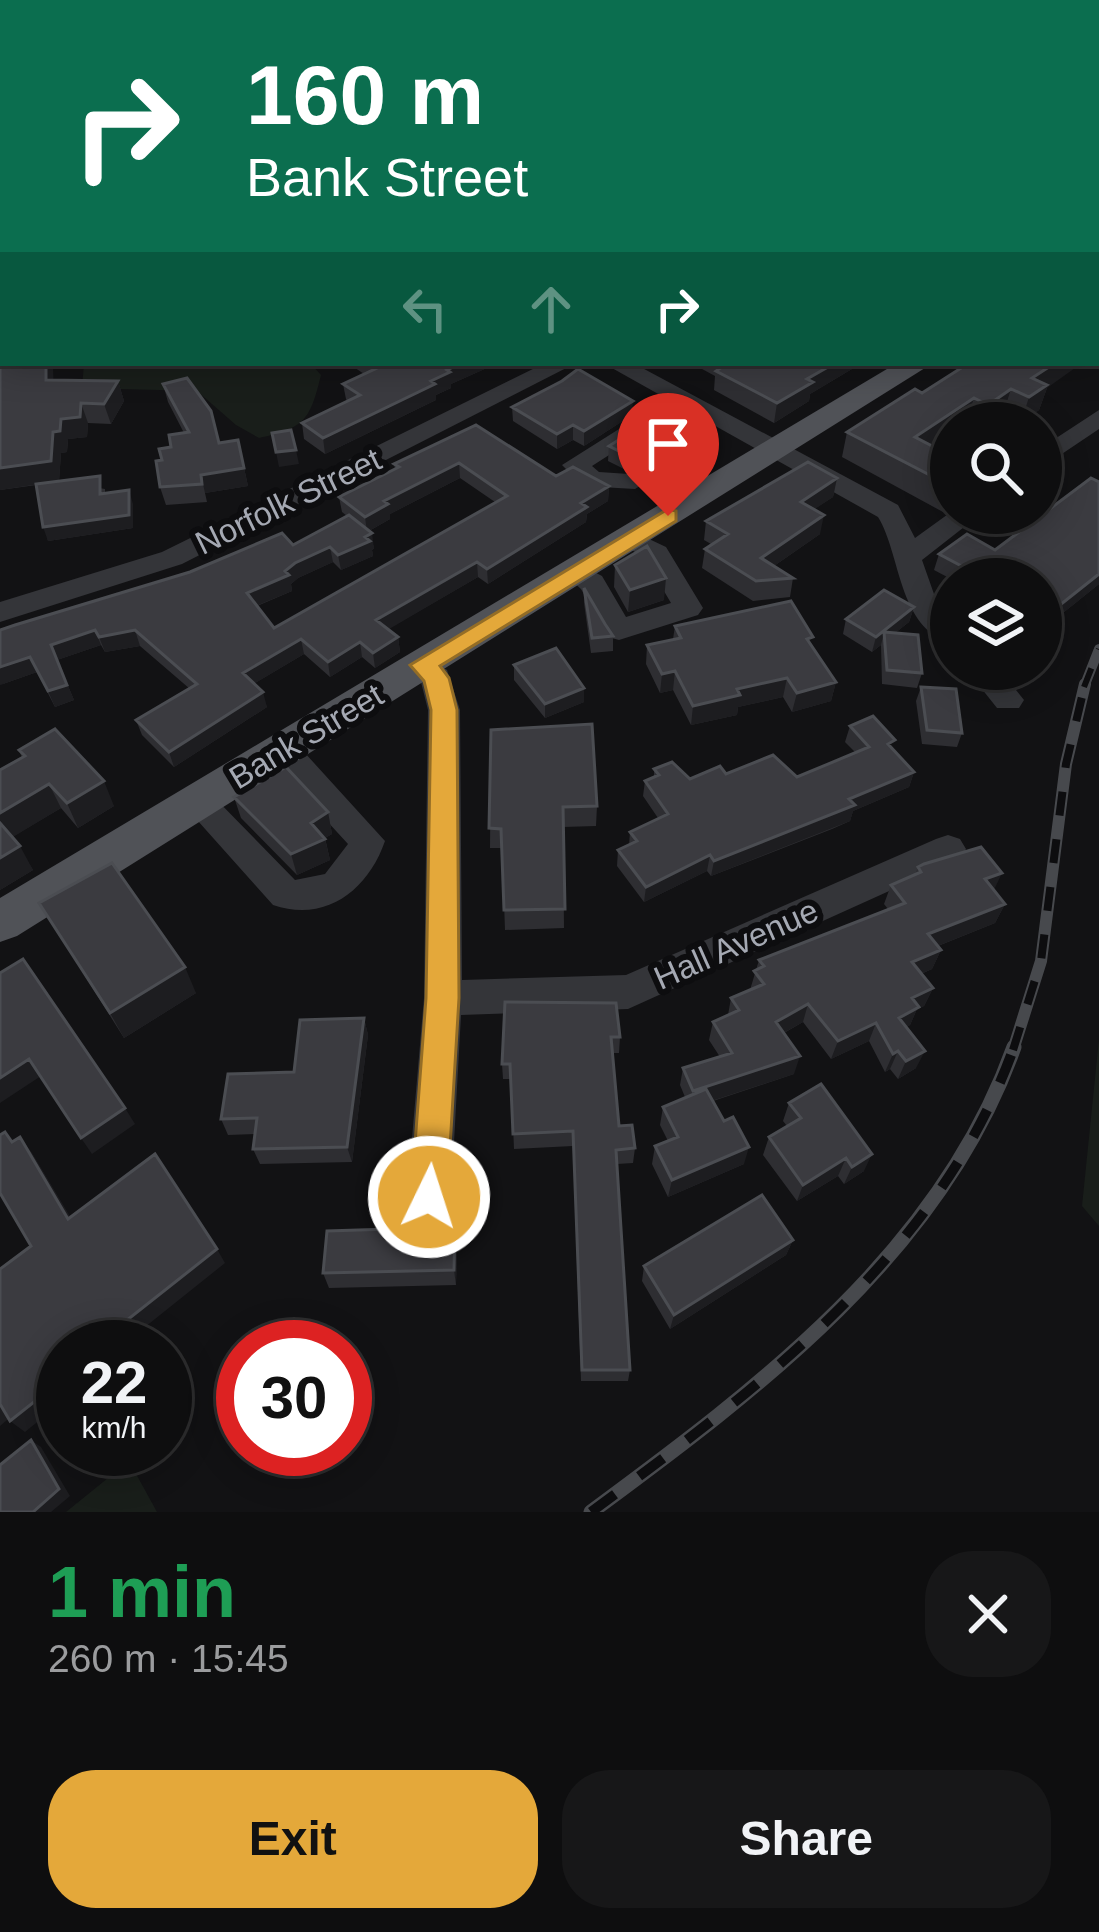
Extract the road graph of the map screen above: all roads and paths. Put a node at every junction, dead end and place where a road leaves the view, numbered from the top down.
1 (559, 366) edge
2 (620, 366) edge
3 (913, 366) edge
4 (1099, 417) edge
5 (723, 424) junction
6 (1062, 444) edge
7 (776, 450) junction
8 (635, 481) dead end
9 (939, 534) edge
10 (630, 539) junction
11 (906, 558) junction
12 (575, 571) junction
13 (930, 609) edge
14 (0, 612) edge
15 (423, 665) junction
16 (999, 690) edge
17 (1008, 700) dead end
18 (283, 750) junction
19 (198, 802) junction
20 (949, 849) dead end
21 (0, 922) edge
22 (442, 998) junction
23 (429, 1197) dead end

1 - 14 street, Norfolk Street
2 - 5 street
3 - 7 main road, Bank Street
4 - 6 street
5 - 7 street
5 - 8 street
7 - 10 main road, Bank Street
7 - 11 street
9 - 11 street
10 - 12 main road, Bank Street
10 - 12 street
11 - 13 street
12 - 15 main road, Bank Street
15 - 18 main road, Bank Street
15 - 22 street
16 - 17 street
18 - 19 main road, Bank Street
18 - 19 street
19 - 21 main road, Bank Street
20 - 22 street, Hall Avenue
22 - 23 street

